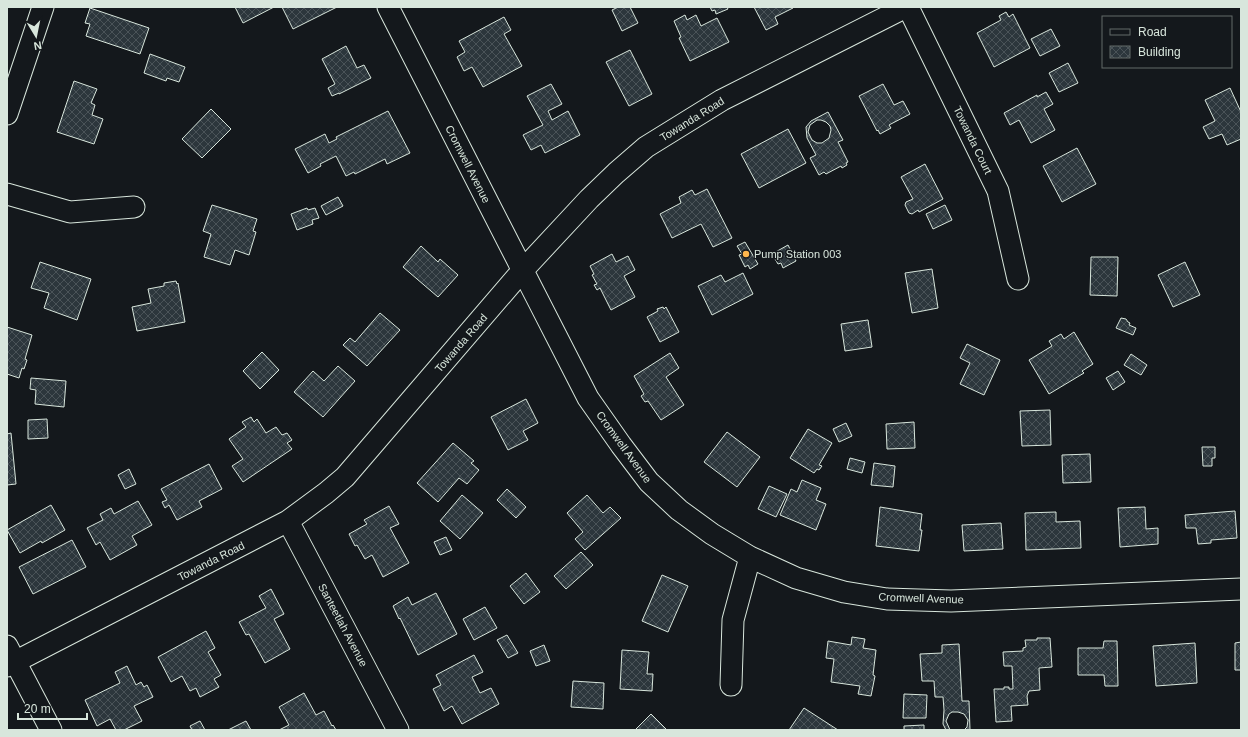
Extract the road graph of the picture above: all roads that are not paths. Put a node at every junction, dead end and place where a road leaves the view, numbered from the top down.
1 (43, 7) edge
2 (388, 7) edge
3 (907, 7) edge
4 (7, 114) edge
5 (7, 194) edge
6 (134, 207) dead end
7 (522, 271) junction
8 (1018, 279) dead end
9 (288, 521) junction
10 (750, 556) junction
11 (1241, 589) edge
12 (10, 658) edge
13 (731, 685) dead end
14 (52, 730) edge
15 (398, 730) edge

1 - 4 street
2 - 7 street, Cromwell Avenue
3 - 7 street, Towanda Road
3 - 8 street, Towanda Court
5 - 6 street
7 - 9 street, Towanda Road
7 - 10 street, Cromwell Avenue
9 - 12 street, Towanda Road
9 - 15 street, Santeetlah Avenue
10 - 11 street, Cromwell Avenue
10 - 13 street
12 - 14 street

